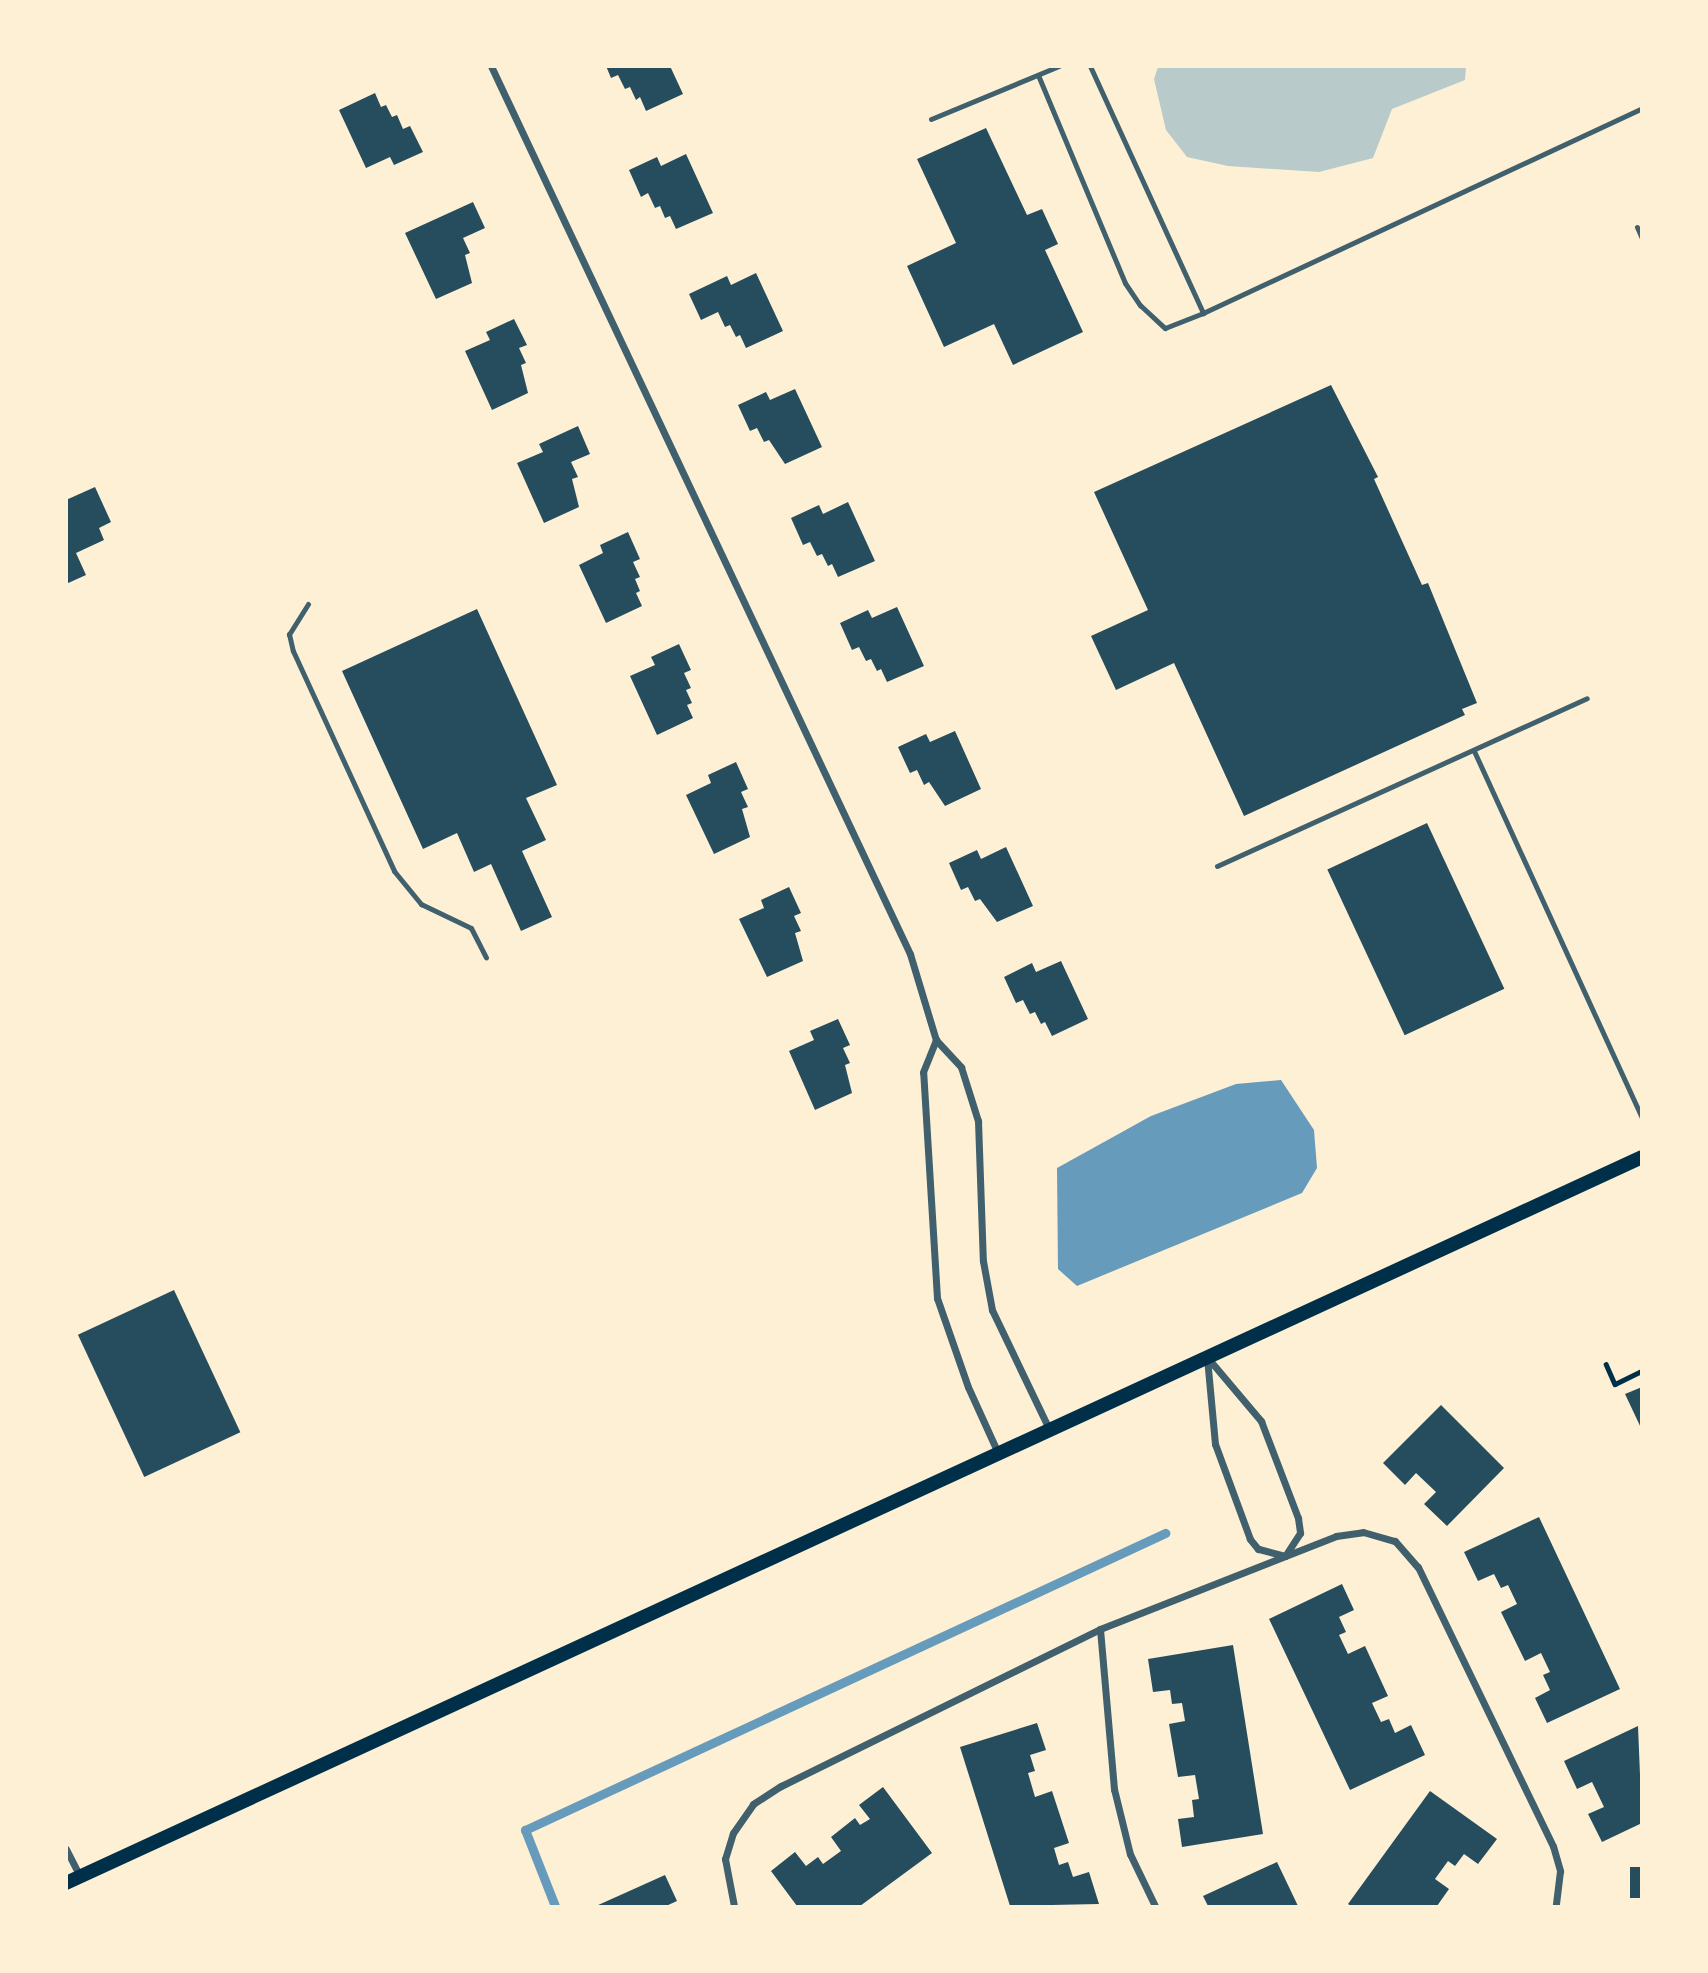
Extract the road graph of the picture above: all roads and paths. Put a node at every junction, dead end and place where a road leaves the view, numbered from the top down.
1 (491, 66) edge
2 (1059, 66) edge
3 (1090, 66) edge
4 (1038, 75) junction
5 (1642, 108) edge
6 (931, 119) dead end
7 (1637, 228) dead end
8 (1642, 238) edge
9 (1203, 313) junction
10 (308, 604) dead end
11 (1587, 698) dead end
12 (1474, 751) junction
13 (1217, 866) dead end
14 (486, 957) dead end
15 (936, 1040) junction
16 (1642, 1118) edge
17 (1642, 1157) edge
18 (1207, 1357) junction
19 (1606, 1364) dead end
20 (1642, 1371) edge
21 (1049, 1429) junction
22 (998, 1452) junction
23 (1285, 1556) junction
24 (1100, 1629) junction
25 (66, 1849) edge
26 (73, 1880) edge
27 (734, 1906) edge
28 (1155, 1906) edge
29 (1556, 1906) edge

1 - 15 street
2 - 4 lane
3 - 9 lane
4 - 6 lane
4 - 9 lane
5 - 9 lane
7 - 8 lane
10 - 14 lane
11 - 12 lane
12 - 13 lane
12 - 16 lane
15 - 21 street
15 - 22 street
17 - 18 main road
18 - 21 main road
18 - 23 street
18 - 23 street
19 - 20 path
21 - 22 main road
22 - 26 main road
23 - 24 street
23 - 29 street
24 - 27 street
24 - 28 street
25 - 26 street

